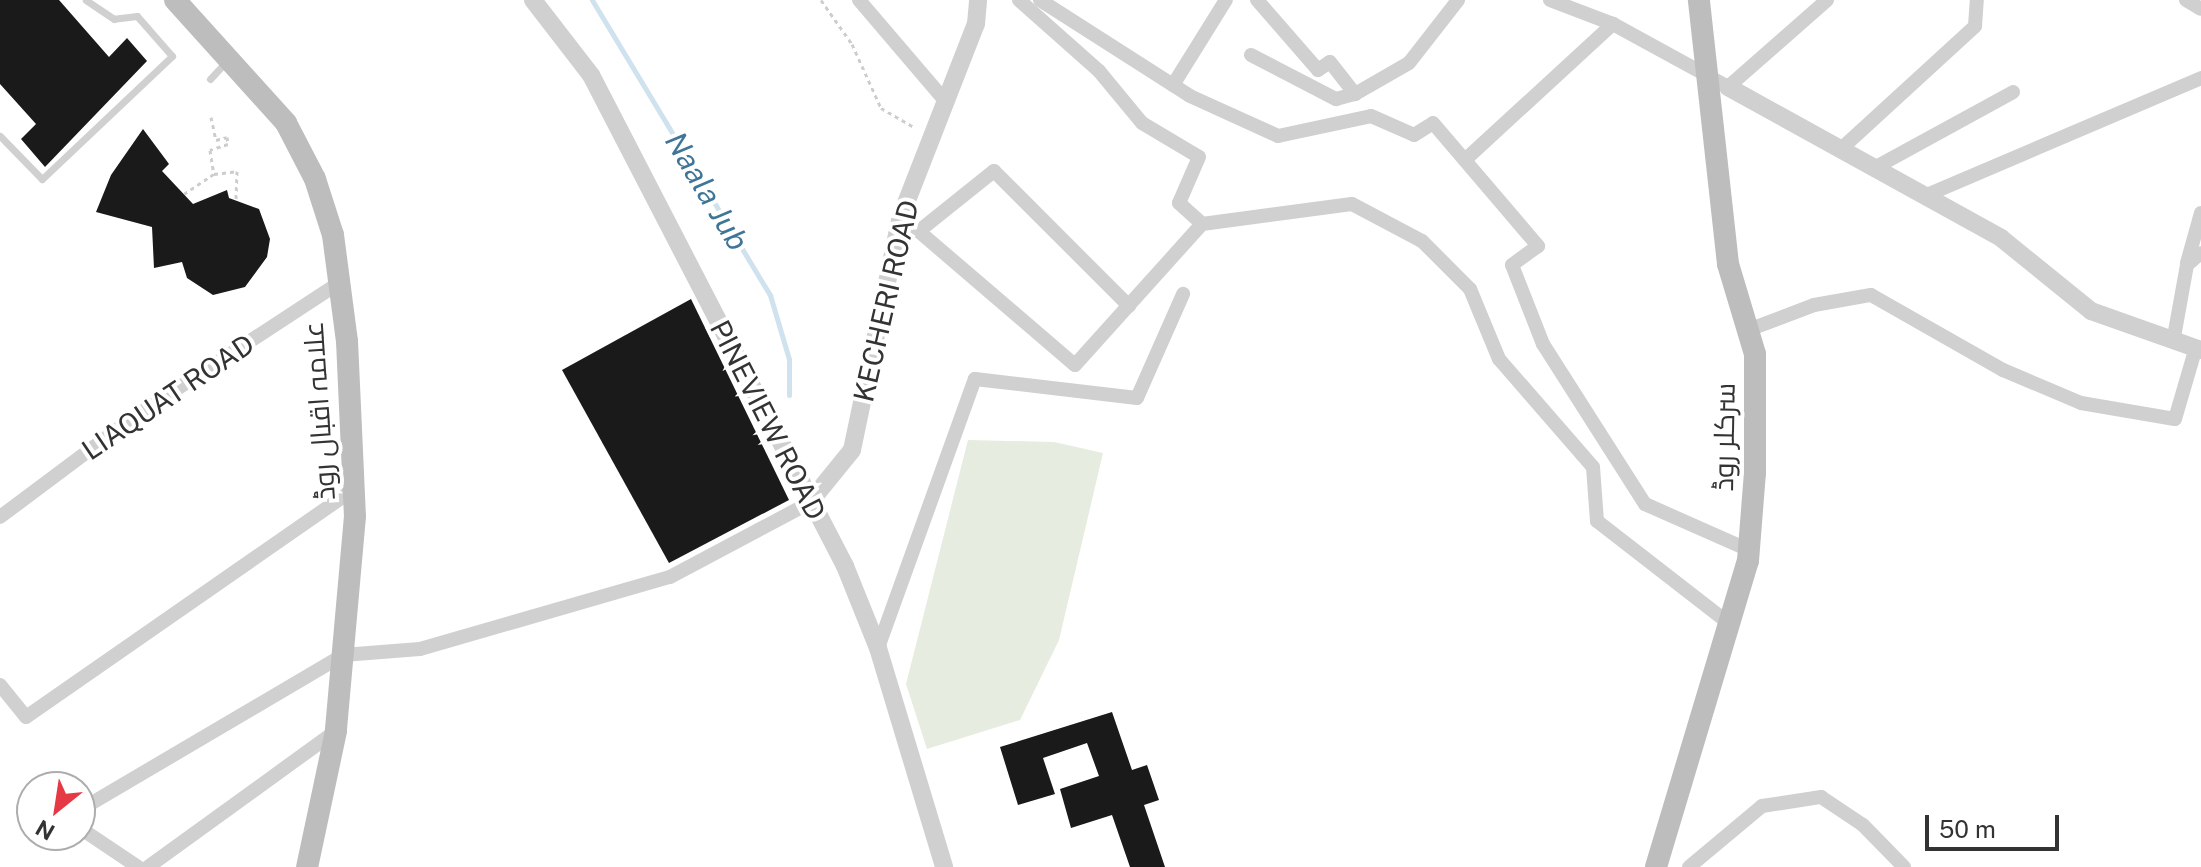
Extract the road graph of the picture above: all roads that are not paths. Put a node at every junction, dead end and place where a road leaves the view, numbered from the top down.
1 (86, 0) edge
2 (175, 0) edge
3 (533, 0) edge
4 (859, 0) edge
5 (978, 0) edge
6 (1019, 0) edge
7 (1040, 0) edge
8 (1226, 0) edge
9 (1257, 0) edge
10 (1458, 0) edge
11 (1550, 0) edge
12 (1699, 0) edge
13 (1827, 0) edge
14 (1977, 0) edge
15 (2186, 0) edge
16 (2201, 9) edge
17 (1613, 24) junction
18 (1251, 55) dead end
19 (230, 57) junction
20 (1707, 76) junction
21 (2201, 78) edge
22 (210, 79) dead end
23 (1173, 85) junction
24 (1728, 87) junction
25 (2013, 92) dead end
26 (1355, 94) junction
27 (946, 102) junction
28 (0, 136) edge
29 (1841, 149) junction
30 (1466, 159) junction
31 (1878, 166) junction
32 (1927, 195) junction
33 (2201, 213) edge
34 (901, 216) junction
35 (1202, 224) junction
36 (919, 231) junction
37 (2201, 253) edge
38 (2187, 265) junction
39 (340, 282) junction
40 (1183, 294) dead end
41 (1129, 306) junction
42 (1748, 330) junction
43 (2174, 337) junction
44 (2198, 349) edge
45 (354, 489) junction
46 (809, 503) junction
47 (0, 517) edge
48 (1749, 550) junction
49 (1730, 624) junction
50 (878, 648) junction
51 (343, 655) junction
52 (0, 685) edge
53 (336, 731) junction
54 (96, 801) edge
55 (96, 839) edge
56 (138, 867) edge
57 (148, 867) edge
58 (307, 867) edge
59 (944, 867) edge
60 (1656, 867) edge
61 (1689, 867) edge
62 (1904, 867) edge

1 - 28 lane
2 - 19 main road, علامہ اقبال روڈ
3 - 46 street, PINEVIEW ROAD
4 - 27 street
5 - 27 street, KECHERI ROAD
6 - 35 street
7 - 23 street
8 - 23 street
9 - 26 street
10 - 26 street
11 - 17 street
12 - 20 main road, سرکلر روڈ
13 - 24 street
14 - 29 street
15 - 16 street
17 - 20 street
17 - 30 street
18 - 26 street
19 - 22 lane
19 - 39 main road, علامہ اقبال روڈ
20 - 24 street
20 - 42 main road, سرکلر روڈ
21 - 32 street
23 - 30 street
24 - 29 street
25 - 31 street
27 - 34 street, KECHERI ROAD
29 - 31 street
30 - 48 street
31 - 32 street
32 - 43 street
33 - 38 street
34 - 36 street
34 - 46 street, KECHERI ROAD
35 - 41 street
35 - 49 street
36 - 41 street
36 - 41 street
37 - 38 street
38 - 43 street
39 - 45 main road, علامہ اقبال روڈ
39 - 47 street, LIAQUAT ROAD
40 - 50 street
42 - 44 street
42 - 48 main road, سرکلر روڈ
43 - 44 street
45 - 51 main road, علامہ اقبال روڈ
45 - 52 street
46 - 50 street, PINEVIEW ROAD
46 - 51 street
48 - 49 main road, سرکلر روڈ
49 - 60 main road, سرکلر روڈ
50 - 59 street, PINEVIEW ROAD
51 - 53 main road, علامہ اقبال روڈ
51 - 54 street
53 - 57 street
53 - 58 main road, علامہ اقبال روڈ
55 - 56 street
61 - 62 street

